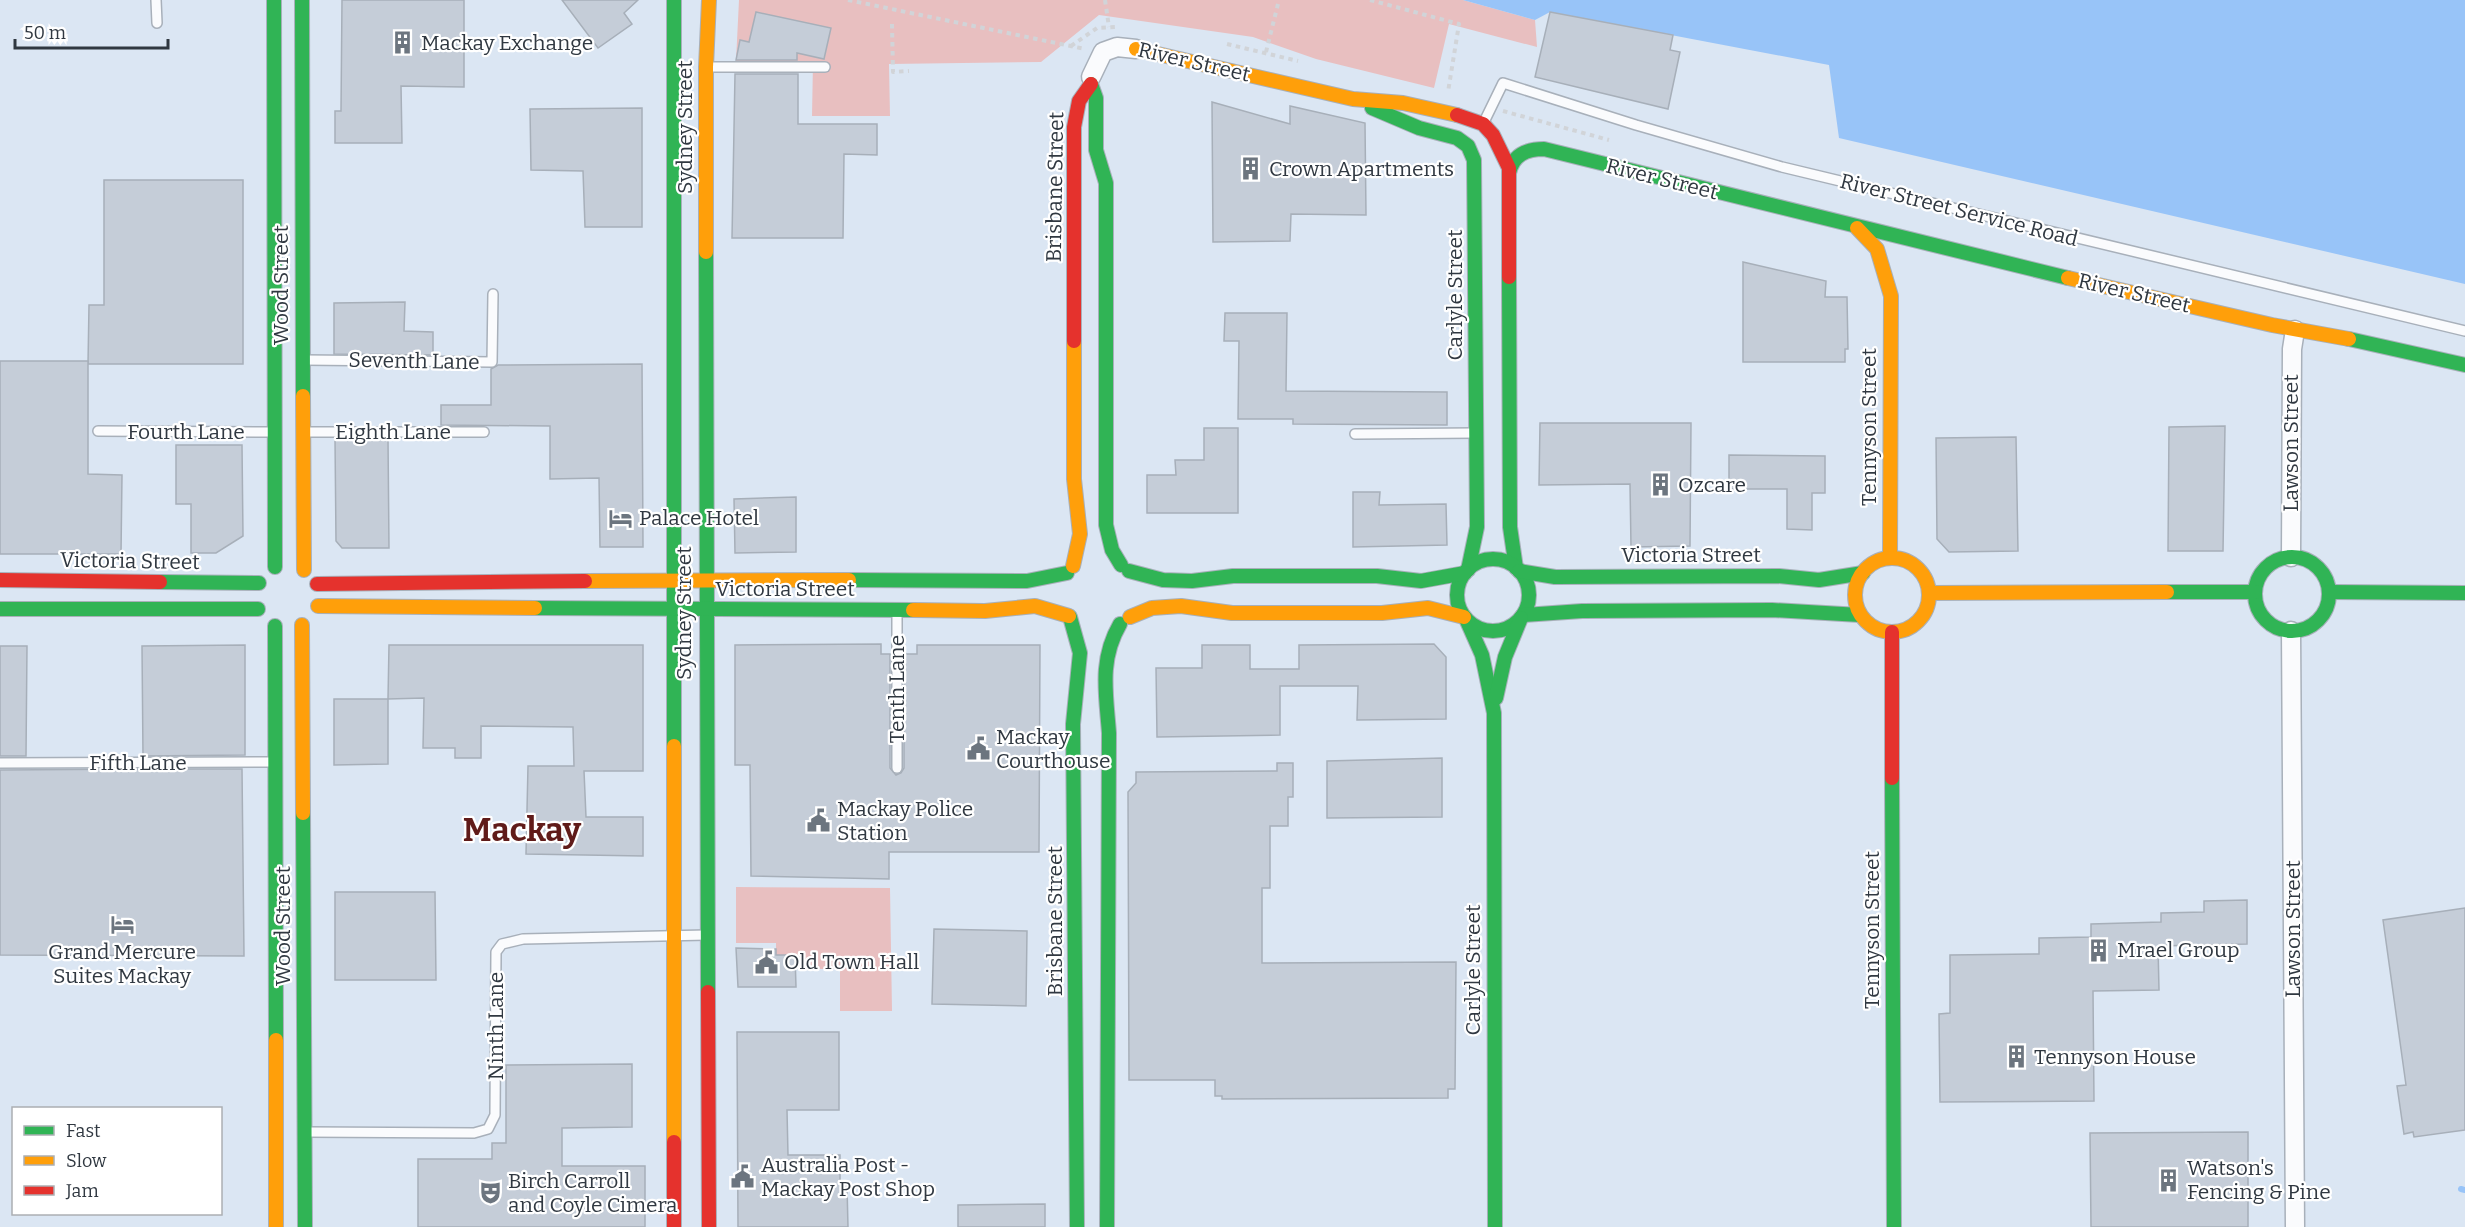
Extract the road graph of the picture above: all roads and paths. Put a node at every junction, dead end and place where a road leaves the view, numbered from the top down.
1 (156, 0) edge
2 (274, 0) edge
3 (302, 0) edge
4 (674, 0) edge
5 (709, 0) edge
6 (848, 0) edge
7 (1105, 0) edge
8 (1279, 0) edge
9 (1370, 0) edge
10 (157, 23) dead end
11 (892, 24) dead end
12 (1109, 27) dead end
13 (1071, 46) dead end
14 (1136, 49) joint
15 (1266, 52) dead end
16 (825, 67) dead end
17 (909, 71) dead end
18 (689, 75) junction
19 (1091, 80) junction
20 (1353, 99) junction
21 (1446, 102) dead end
22 (274, 121) junction
23 (302, 121) junction
24 (1483, 124) junction
25 (1102, 169) junction
26 (1074, 171) junction
27 (1500, 175) junction
28 (1475, 185) junction
29 (1857, 228) junction
30 (1931, 246) junction
31 (1910, 254) dead end
32 (274, 255) junction
33 (302, 256) junction
34 (1898, 274) dead end
35 (493, 294) dead end
36 (1891, 296) junction
37 (2295, 330) junction
38 (2465, 331) edge
39 (2465, 351) edge
40 (303, 360) junction
41 (274, 361) junction
42 (2465, 365) edge
43 (98, 431) dead end
44 (275, 432) junction
45 (302, 432) junction
46 (484, 432) dead end
47 (1476, 433) junction
48 (1355, 434) dead end
49 (2291, 557) junction
50 (1890, 558) junction
51 (275, 567) junction
52 (1125, 568) junction
53 (304, 570) junction
54 (1070, 570) junction
55 (1518, 570) junction
56 (1466, 571) junction
57 (1863, 573) junction
58 (0, 580) edge
59 (675, 580) junction
60 (705, 580) junction
61 (259, 583) junction
62 (317, 584) junction
63 (2255, 592) junction
64 (2329, 592) junction
65 (2465, 592) edge
66 (1929, 593) junction
67 (318, 606) junction
68 (675, 608) junction
69 (0, 609) edge
70 (258, 609) junction
71 (705, 609) junction
72 (897, 610) junction
73 (1860, 615) junction
74 (1070, 617) junction
75 (1522, 617) junction
76 (1465, 618) junction
77 (1125, 620) junction
78 (302, 625) junction
79 (275, 626) junction
80 (1086, 626) dead end
81 (1101, 628) dead end
82 (2291, 631) junction
83 (1892, 632) junction
84 (1494, 713) junction
85 (276, 762) junction
86 (0, 763) edge
87 (897, 768) dead end
88 (675, 935) junction
89 (707, 935) junction
90 (304, 1132) junction
91 (276, 1227) edge
92 (305, 1227) edge
93 (674, 1227) edge
94 (709, 1227) edge
95 (1077, 1227) edge
96 (1107, 1227) edge
97 (1496, 1227) edge
98 (1894, 1227) edge
99 (2295, 1227) edge

1 - 10 lane
2 - 22 street, Wood Street
3 - 23 street, Wood Street
4 - 18 street, Sydney Street
5 - 18 street, Sydney Street
6 - 13 path
7 - 12 path
8 - 15 path
9 - 21 path
11 - 17 path
14 - 19 street, River Street
14 - 20 street, River Street
16 - 18 lane
18 - 59 street, Sydney Street
18 - 60 street, Sydney Street
19 - 25 street, Brisbane Street
19 - 26 street, Brisbane Street
20 - 24 street, River Street
20 - 28 street, Carlyle Street
22 - 23 street
22 - 32 street, Wood Street
23 - 33 street, Wood Street
24 - 27 street
24 - 38 lane, River Street Service Road
25 - 26 street
25 - 52 street, Brisbane Street
26 - 54 street, Brisbane Street
27 - 28 street, River Street
27 - 29 street, River Street
27 - 55 street
28 - 47 street, Carlyle Street
29 - 30 street, River Street
29 - 36 street, Tennyson Street
30 - 31 street
30 - 37 street, River Street
32 - 33 street
32 - 41 street, Wood Street
33 - 40 street, Wood Street
34 - 36 street, Tennyson Street
35 - 40 lane, Seventh Lane
36 - 50 street, Tennyson Street
37 - 39 street, River Street
37 - 42 street, River Street
37 - 49 street, Lawson Street
40 - 41 street
40 - 45 street, Wood Street
41 - 44 street, Wood Street
43 - 44 lane, Fourth Lane
44 - 45 street
44 - 51 street, Wood Street
45 - 46 lane, Eighth Lane
45 - 53 street, Wood Street
47 - 48 lane
47 - 56 street, Carlyle Street
49 - 63 street
49 - 64 street
50 - 57 street
50 - 66 street
51 - 53 street
51 - 61 street
52 - 54 street, Victoria Street
52 - 56 street
52 - 77 street, Brisbane Street
53 - 62 street
54 - 60 street, Victoria Street
54 - 74 street, Brisbane Street
55 - 56 street
55 - 57 street, Victoria Street
55 - 75 street
56 - 76 street
57 - 73 street
58 - 61 street, Victoria Street
59 - 60 street, Victoria Street
59 - 62 street, Victoria Street
59 - 68 street, Sydney Street
60 - 71 street, Sydney Street
61 - 70 street
62 - 67 street
63 - 66 street
63 - 82 street
64 - 65 street
64 - 82 street
66 - 83 street
67 - 68 street, Victoria Street
67 - 78 street
68 - 71 street, Victoria Street
68 - 88 street, Sydney Street
69 - 70 street
70 - 79 street
71 - 72 street, Victoria Street
71 - 89 street, Sydney Street
72 - 74 street, Victoria Street
72 - 87 lane, Tenth Lane
73 - 75 street
73 - 83 street
74 - 80 street, Victoria Street
74 - 95 street, Brisbane Street
75 - 76 street
75 - 84 street, Carlyle Street
76 - 77 street
76 - 84 street, Carlyle Street
77 - 81 street
77 - 96 street
78 - 79 street
78 - 90 street, Wood Street
79 - 85 street, Wood Street
82 - 99 street, Lawson Street
83 - 98 street, Tennyson Street
84 - 97 street, Carlyle Street
85 - 86 lane, Fifth Lane
85 - 91 street, Wood Street
88 - 89 lane, Ninth Lane
88 - 90 lane, Ninth Lane
88 - 93 street, Sydney Street
89 - 94 street, Sydney Street
90 - 92 street, Wood Street

